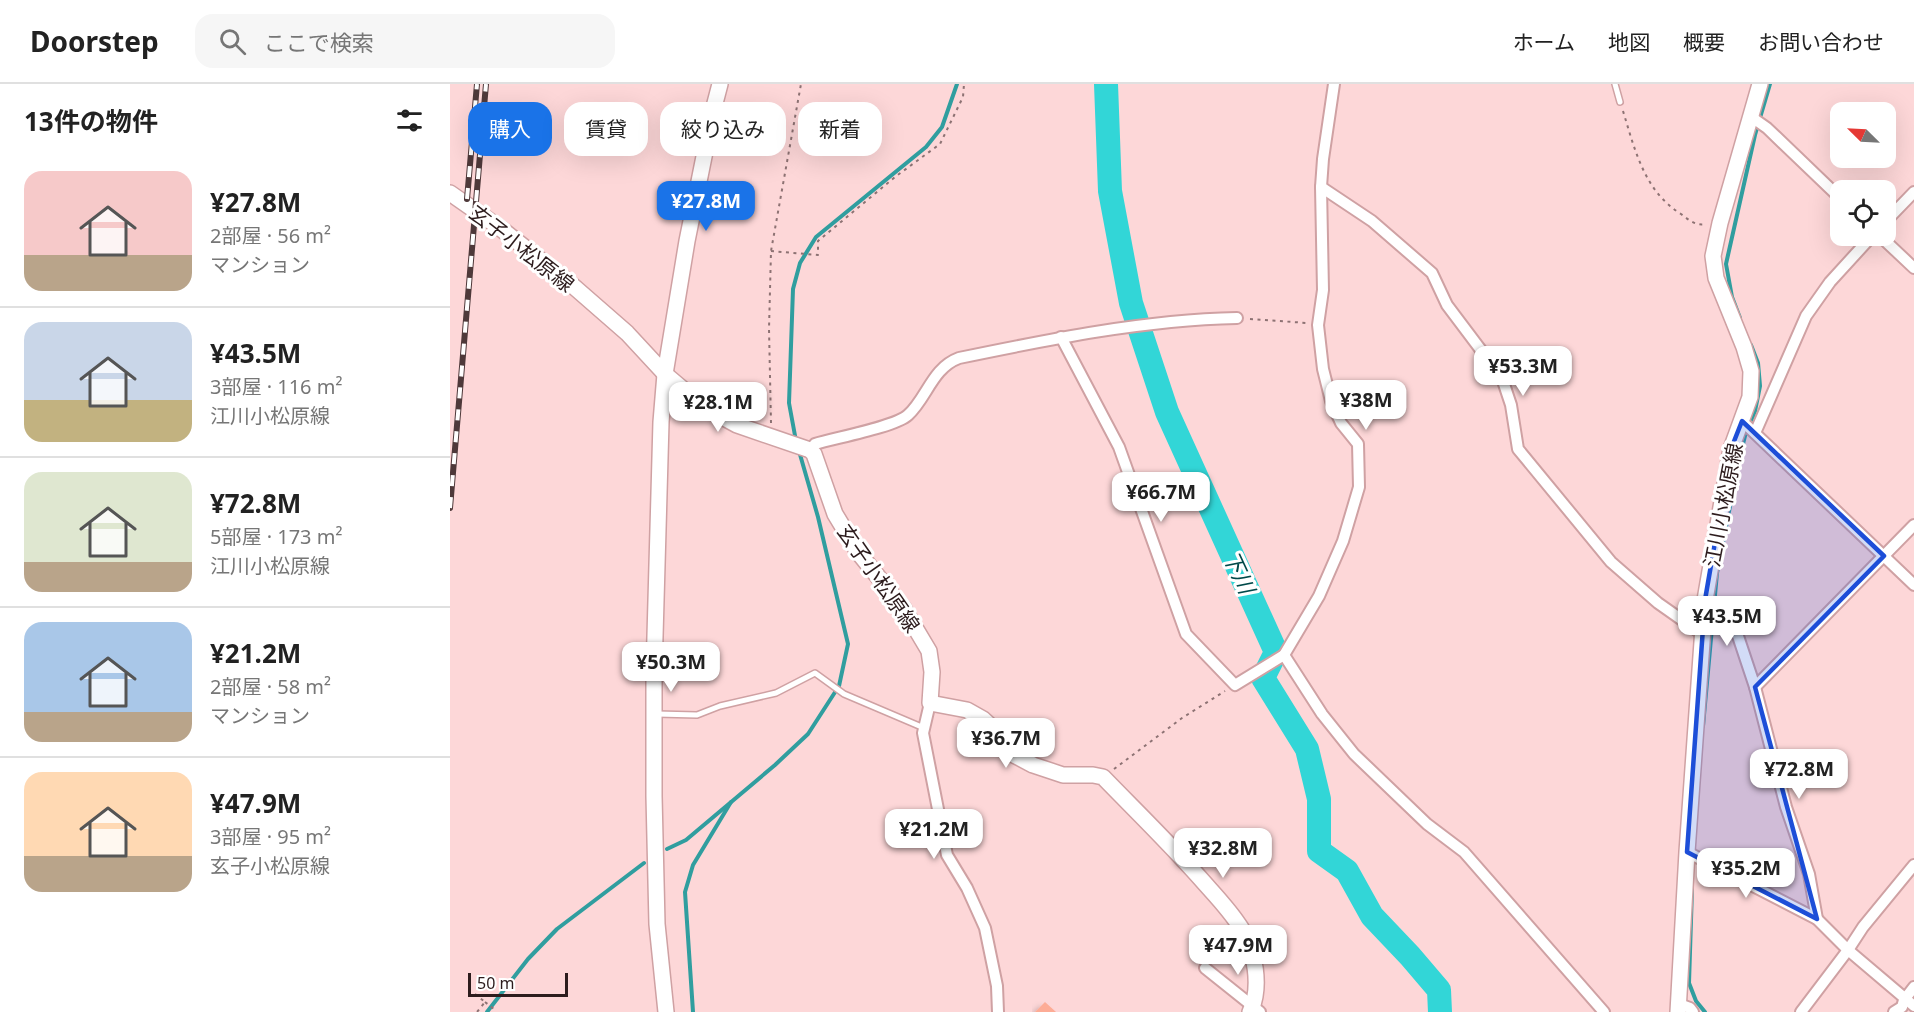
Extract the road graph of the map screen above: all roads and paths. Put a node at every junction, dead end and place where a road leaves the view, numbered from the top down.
1 (720, 84) edge
2 (801, 84) edge
3 (964, 84) edge
4 (1334, 84) edge
5 (1615, 84) edge
6 (1760, 84) edge
7 (1620, 102) joint
8 (1750, 116) junction
9 (1321, 188) junction
10 (1830, 188) edge
11 (1914, 192) edge
12 (450, 193) edge
13 (1896, 211) edge
14 (1720, 223) junction
15 (1863, 246) edge
16 (1891, 246) edge
17 (771, 251) junction
18 (1914, 268) edge
19 (1237, 318) joint
20 (1318, 325) junction
21 (1060, 337) junction
22 (665, 374) junction
23 (1742, 421) junction
24 (1755, 433) junction
25 (772, 437) junction
26 (810, 450) junction
27 (1914, 525) edge
28 (1884, 556) junction
29 (1914, 585) edge
30 (1705, 600) junction
31 (1702, 634) junction
32 (1284, 655) junction
33 (1235, 685) junction
34 (1755, 687) junction
35 (930, 703) junction
36 (654, 714) junction
37 (924, 728) junction
38 (1103, 777) junction
39 (1687, 852) junction
40 (1914, 866) edge
41 (1817, 919) junction
42 (1848, 950) junction
43 (1205, 968) dead end
44 (1914, 987) edge
45 (475, 994) dead end
46 (486, 1002) junction
47 (1909, 1003) edge
48 (1679, 1008) edge
49 (494, 1009) dead end
50 (1254, 1010) edge
51 (477, 1012) edge
52 (666, 1012) edge
53 (998, 1012) edge
54 (1604, 1012) edge
55 (1693, 1012) edge
56 (1802, 1012) edge
57 (1894, 1012) edge

1 - 22 main road
2 - 17 path
3 - 17 path
4 - 9 street
5 - 7 lane
6 - 8 main road, 江川小松原線
7 - 14 path
8 - 10 street
8 - 14 main road, 江川小松原線
9 - 20 street
9 - 31 street
11 - 13 street
12 - 22 main road, 玄子小松原線
14 - 23 main road, 江川小松原線
15 - 24 street
16 - 18 street
17 - 25 path
19 - 20 path
19 - 21 street
20 - 32 street
21 - 26 street
21 - 33 street
22 - 25 main road, 玄子小松原線
22 - 36 main road
23 - 24 street
23 - 30 main road, 江川小松原線
24 - 28 street
25 - 26 main road, 玄子小松原線
26 - 35 main road, 玄子小松原線
27 - 28 street
28 - 29 street
28 - 34 street
30 - 31 main road, 江川小松原線
30 - 34 street
31 - 39 main road, 江川小松原線
32 - 33 street
32 - 54 street
33 - 38 path
34 - 41 street
35 - 37 street
35 - 38 main road
36 - 37 lane
36 - 52 main road
37 - 53 street
38 - 50 main road
39 - 41 street
39 - 48 main road, 江川小松原線
40 - 42 street
41 - 42 street
42 - 47 street
42 - 56 street
43 - 50 street
44 - 47 street
45 - 46 path
46 - 49 path
46 - 51 path
47 - 57 street
48 - 55 street

